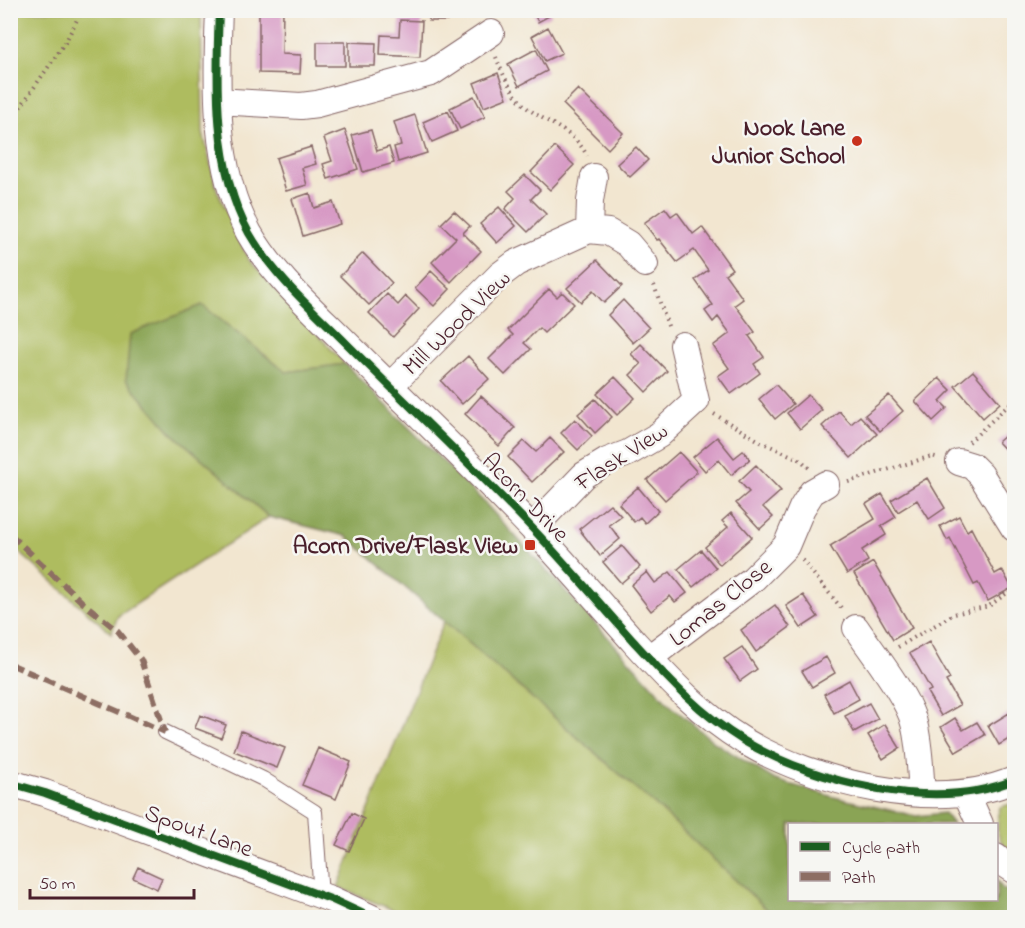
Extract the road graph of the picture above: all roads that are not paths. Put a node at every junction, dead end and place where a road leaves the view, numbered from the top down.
1 (219, 10) edge
2 (491, 33) road end
3 (218, 101) junction
4 (594, 177) road end
5 (589, 230) junction
6 (645, 264) road end
7 (683, 345) road end
8 (389, 387) junction
9 (959, 462) road end
10 (826, 484) road end
11 (532, 528) junction
12 (1014, 528) edge
13 (856, 628) road end
14 (649, 658) junction
15 (165, 732) dead end
16 (1014, 780) edge
17 (10, 783) edge
18 (922, 793) junction
19 (966, 793) junction
20 (979, 823) edge
21 (998, 859) edge
22 (1014, 870) edge
23 (321, 896) junction
24 (372, 918) edge

1 - 3 street, Acorn Drive
2 - 3 street
3 - 8 street, Acorn Drive
4 - 5 street
5 - 6 street
5 - 8 street, Mill Wood View
7 - 11 street, Flask View
8 - 11 street, Acorn Drive
9 - 12 street
10 - 14 street, Lomas Close
11 - 14 street, Acorn Drive
13 - 18 street
14 - 18 street, Acorn Drive
15 - 23 lane
16 - 19 street, Acorn Drive
17 - 23 street, Spout Lane
18 - 19 street, Acorn Drive
19 - 20 street
21 - 22 street
23 - 24 street, Spout Lane

